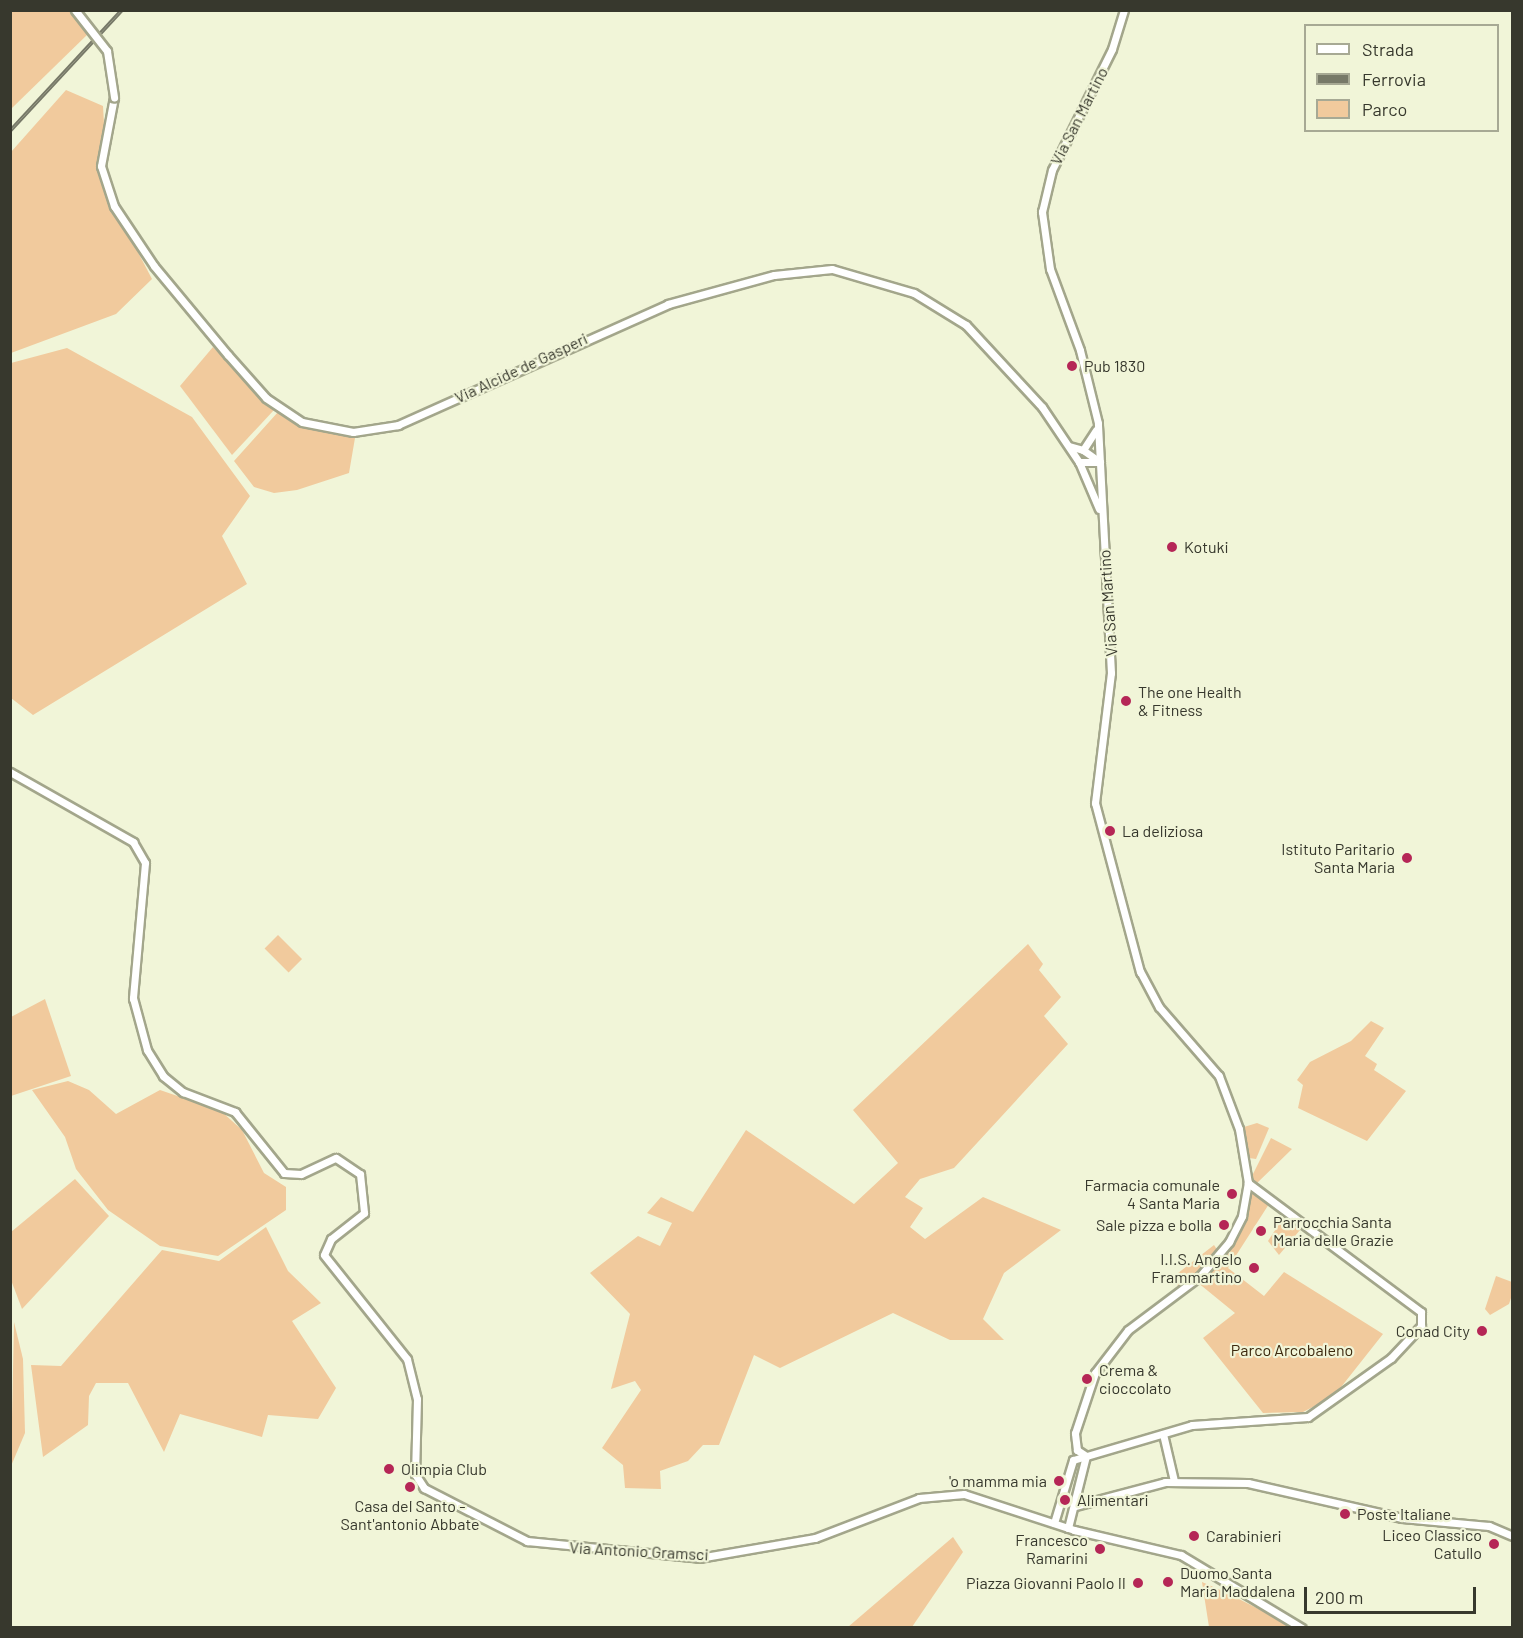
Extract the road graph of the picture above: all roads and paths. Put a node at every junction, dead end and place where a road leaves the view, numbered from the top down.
1 (75, 10) edge
2 (1124, 10) edge
3 (1097, 419) junction
4 (1068, 445) junction
5 (1083, 450) junction
6 (1079, 462) junction
7 (1100, 462) junction
8 (1102, 517) junction
9 (10, 772) edge
10 (1248, 1183) junction
11 (1163, 1434) junction
12 (1086, 1456) junction
13 (1174, 1481) junction
14 (1075, 1506) junction
15 (1054, 1523) junction
16 (1068, 1528) junction
17 (1512, 1536) edge
18 (1302, 1628) edge

1 - 4 street, Via Alcide de Gasperi, bridge
2 - 3 street, Via San Martino
3 - 5 street
3 - 7 street, Via San Martino
4 - 5 street
4 - 6 street, Via Alcide de Gasperi
5 - 7 street
6 - 7 street
6 - 8 street, Via Alcide de Gasperi
7 - 8 street, Via San Martino
8 - 10 street, Via San Martino
9 - 15 street, Via Antonio Gramsci
10 - 11 street
10 - 12 street, Via San Martino
11 - 12 street
11 - 13 street
12 - 14 street
12 - 15 street
13 - 14 street
13 - 17 street
14 - 16 street
15 - 16 street, Via Antonio Gramsci
16 - 18 street, Via Antonio Gramsci

